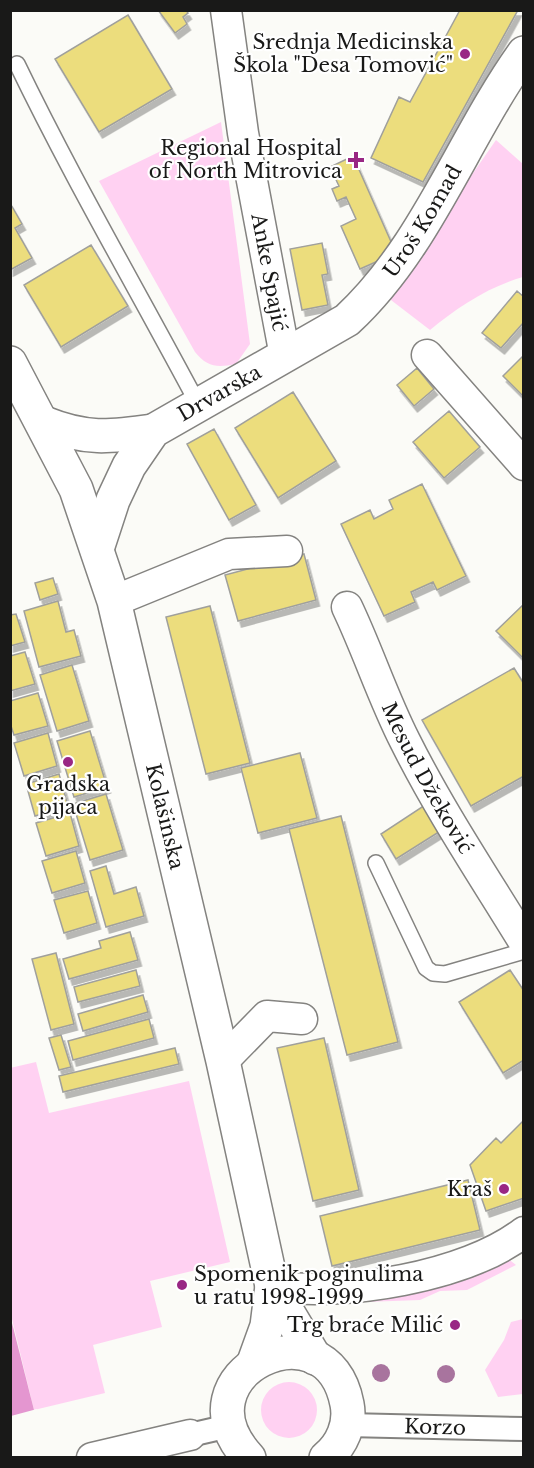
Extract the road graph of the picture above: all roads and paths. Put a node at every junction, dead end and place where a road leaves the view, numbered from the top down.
1 (226, 10) edge
2 (524, 53) edge
3 (17, 64) dead end
4 (427, 355) dead end
5 (285, 356) junction
6 (10, 363) edge
7 (198, 404) junction
8 (44, 423) junction
9 (153, 431) junction
10 (524, 465) edge
11 (97, 549) junction
12 (286, 551) dead end
13 (114, 601) junction
14 (347, 607) dead end
15 (376, 863) dead end
16 (524, 942) edge
17 (524, 951) edge
18 (302, 1019) dead end
19 (223, 1061) junction
20 (524, 1232) edge
21 (272, 1286) junction
22 (315, 1358) junction
23 (254, 1362) junction
24 (229, 1426) junction
25 (524, 1429) edge
26 (190, 1435) joint
27 (336, 1448) edge
28 (92, 1458) edge
29 (249, 1458) edge

1 - 5 street, Anke Spajić
2 - 5 main road, Uroš Komad
3 - 7 lane
4 - 10 street
5 - 7 main road, Drvarska
6 - 8 main road, Kolašinska
7 - 9 main road, Drvarska
8 - 9 main road, Drvarska
8 - 11 main road, Kolašinska
9 - 11 main road, Drvarska
11 - 13 main road, Kolašinska
12 - 13 street
13 - 19 main road, Kolašinska
14 - 16 street, Mesud Džeković
15 - 17 lane
18 - 19 street
19 - 21 main road, Kolašinska
20 - 21 street
21 - 22 main road, Kolašinska
21 - 23 main road, Kolašinska
22 - 23 main road
22 - 27 main road
23 - 24 main road
24 - 26 street
24 - 29 main road
25 - 27 street, Korzo
26 - 28 street

